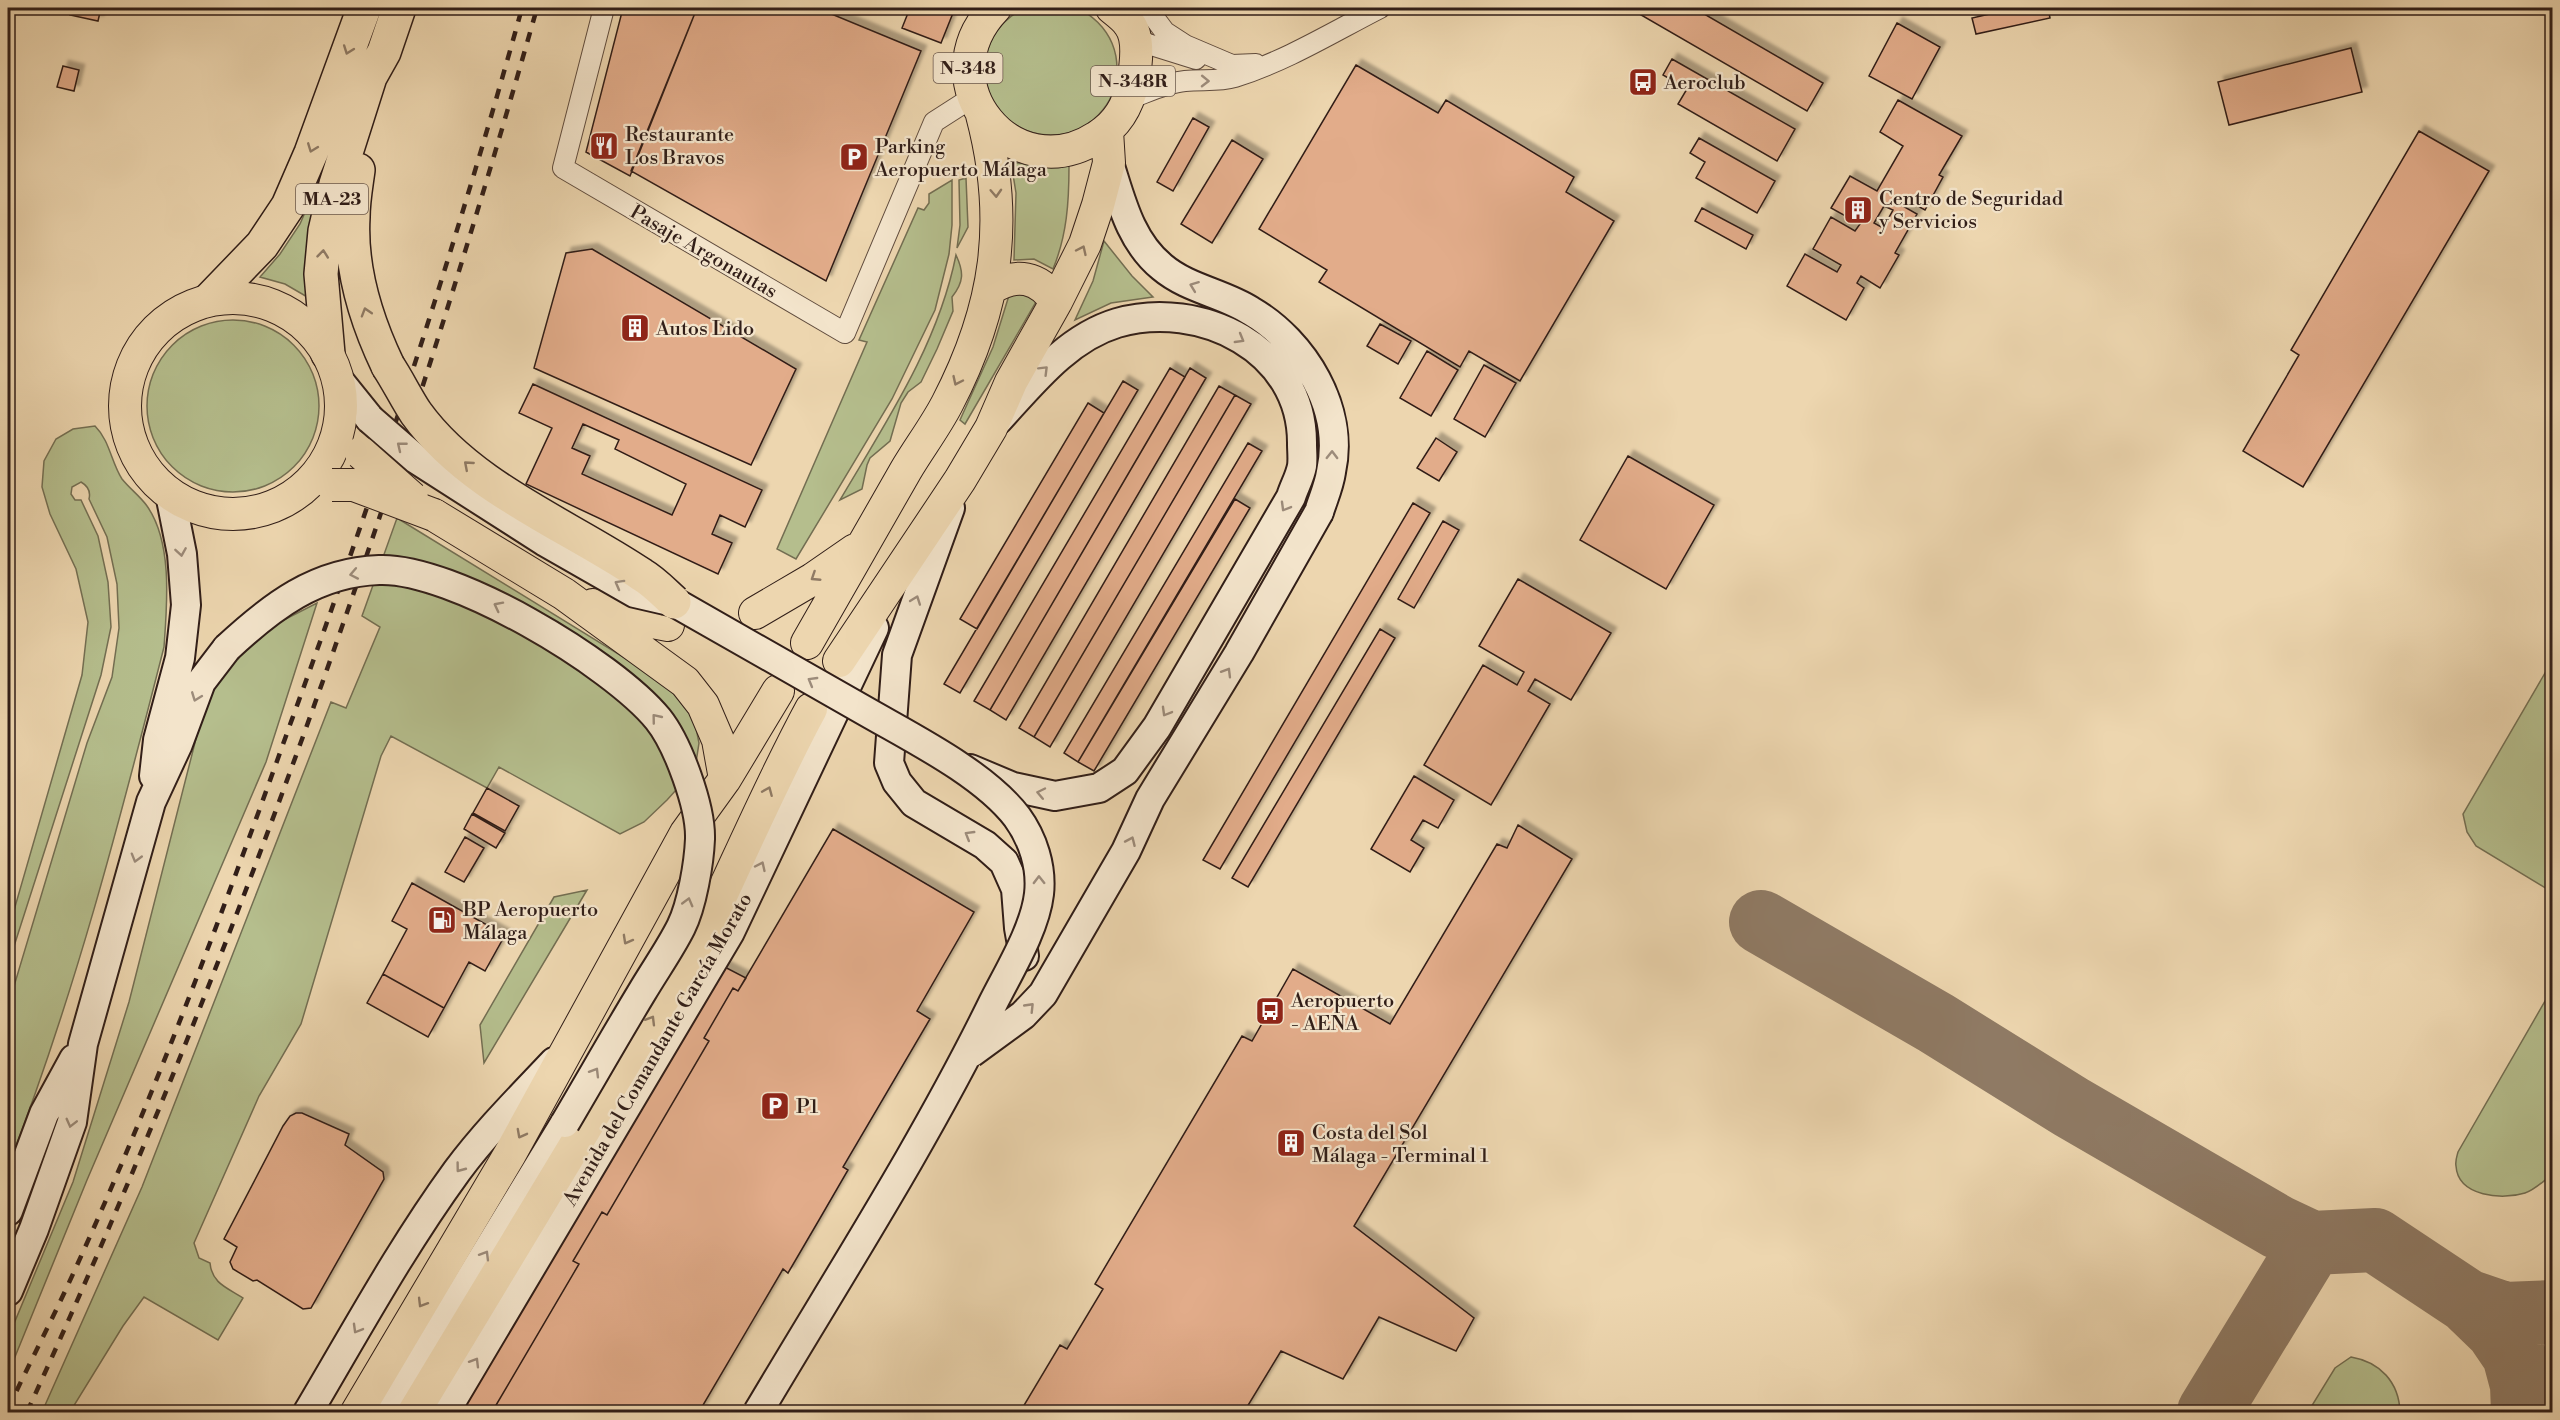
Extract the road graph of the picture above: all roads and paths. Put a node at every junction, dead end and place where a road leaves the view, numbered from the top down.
1 (364, 8) edge
2 (399, 8) edge
3 (604, 8) edge
4 (1380, 8) edge
5 (986, 12) edge
6 (1131, 17) edge
7 (384, 52) junction
8 (1232, 64) junction
9 (1268, 64) junction
10 (1129, 99) junction
11 (978, 106) junction
12 (1107, 131) junction
13 (1109, 163) junction
14 (990, 289) junction
15 (210, 299) junction
16 (1056, 302) junction
17 (332, 366) junction
18 (991, 428) junction
19 (338, 430) junction
20 (960, 480) junction
21 (320, 484) junction
22 (170, 494) junction
23 (434, 515) junction
24 (863, 544) junction
25 (914, 547) junction
26 (564, 594) junction
27 (671, 613) junction
28 (755, 613) dead end
29 (807, 643) dead end
30 (839, 661) dead end
31 (778, 691) dead end
32 (811, 709) dead end
33 (954, 762) junction
34 (725, 779) junction
35 (152, 802) junction
36 (82, 1044) junction
37 (568, 1046) junction
38 (967, 1056) junction
39 (8, 1211) edge
40 (8, 1291) edge
41 (308, 1413) edge
42 (357, 1413) edge
43 (389, 1413) edge
44 (414, 1413) edge
45 (445, 1413) edge
46 (758, 1413) edge
47 (773, 1413) edge

1 -> 15 highway, MA-23
2 - 7 highway, MA-23
3 - 11 street, Pasaje Argonautas
4 - 9 street
5 - 11 main road, N-348
6 - 8 street
6 - 8 street
6 - 10 main road, N-348R
17 -> 7 highway, MA-23
27 -> 7 highway, bridge
8 - 9 street
10 -> 9 street
10 - 12 main road, N-348R
11 - 12 main road, N-348R
11 -> 14 main road
12 - 13 main road, Avenida del Comandante García Morato
16 -> 13 main road, Avenida del Comandante García Morato
38 -> 13 street, bridge
14 - 16 main road
14 -> 24 main road
15 - 17 main road
15 - 22 main road
16 - 18 main road, Avenida del Comandante García Morato
17 - 19 main road
27 -> 17 street, bridge
18 - 20 main road, Avenida del Comandante García Morato
18 -> 33 street, bridge
19 - 21 main road
19 - 23 main road, bridge
20 - 25 main road, Avenida del Comandante García Morato
47 -> 20 street
21 - 22 main road
21 - 23 main road, bridge
22 -> 35 street
23 - 26 main road
24 -> 28 main road
24 - 29 main road
25 - 30 main road, Avenida del Comandante García Morato
45 -> 25 street, Avenida del Comandante García Morato
26 - 27 main road
26 - 34 main road
33 -> 27 street, bridge
31 - 34 main road
44 -> 32 main road, Avenida del Comandante García Morato
38 -> 33 street, bridge
34 -> 37 main road
35 -> 36 street
43 -> 35 street, bridge
36 - 39 street
36 -> 40 street
37 -> 41 street
37 -> 42 main road
38 - 46 street, bridge

